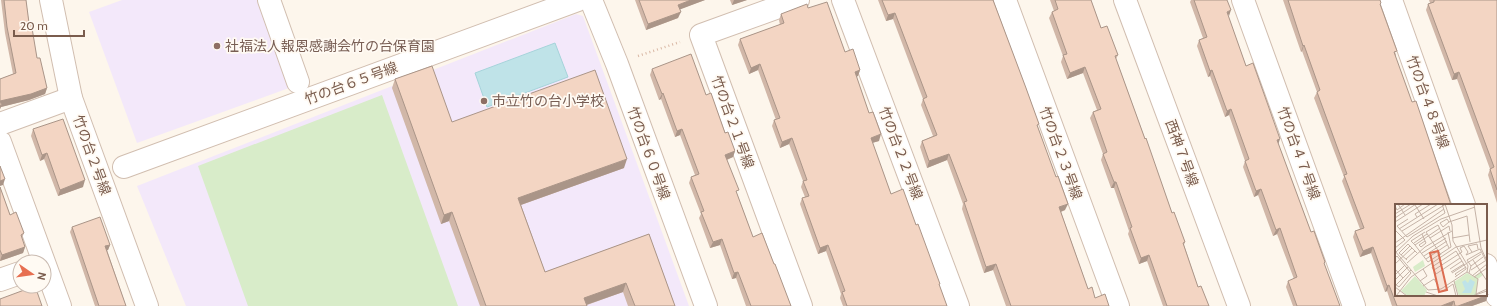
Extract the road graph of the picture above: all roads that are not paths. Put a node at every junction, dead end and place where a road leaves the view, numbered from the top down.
1 (51, 0) edge
2 (578, 0) edge
3 (591, 0) edge
4 (798, 0) edge
5 (843, 0) edge
6 (1005, 0) edge
7 (1125, 0) edge
8 (1243, 0) edge
9 (1391, 0) edge
10 (273, 1) edge
11 (298, 82) dead end
12 (71, 98) junction
13 (0, 124) edge
14 (0, 142) edge
15 (124, 167) dead end
16 (1464, 204) edge
17 (40, 254) edge
18 (1487, 268) edge
19 (12, 276) edge
20 (0, 280) edge
21 (52, 285) edge
22 (1497, 296) edge
23 (60, 306) edge
24 (147, 306) edge
25 (706, 306) edge
26 (802, 306) edge
27 (958, 306) edge
28 (1118, 306) edge
29 (1239, 306) edge
30 (1354, 306) edge

1 - 12 street, 竹の台２号線
2 - 15 street, 竹の台６５号線
3 - 25 street, 竹の台６０号線
4 - 26 street, 竹の台２１号線
5 - 27 street, 竹の台２２号線
6 - 28 street, 竹の台２３号線
7 - 29 street, 西神７号線
8 - 30 street, 竹の台４７号線
9 - 16 street, 竹の台４８号線
10 - 11 street
12 - 13 street
12 - 24 street, 竹の台２号線
14 - 17 street
18 - 22 street
19 - 20 street
21 - 23 street

